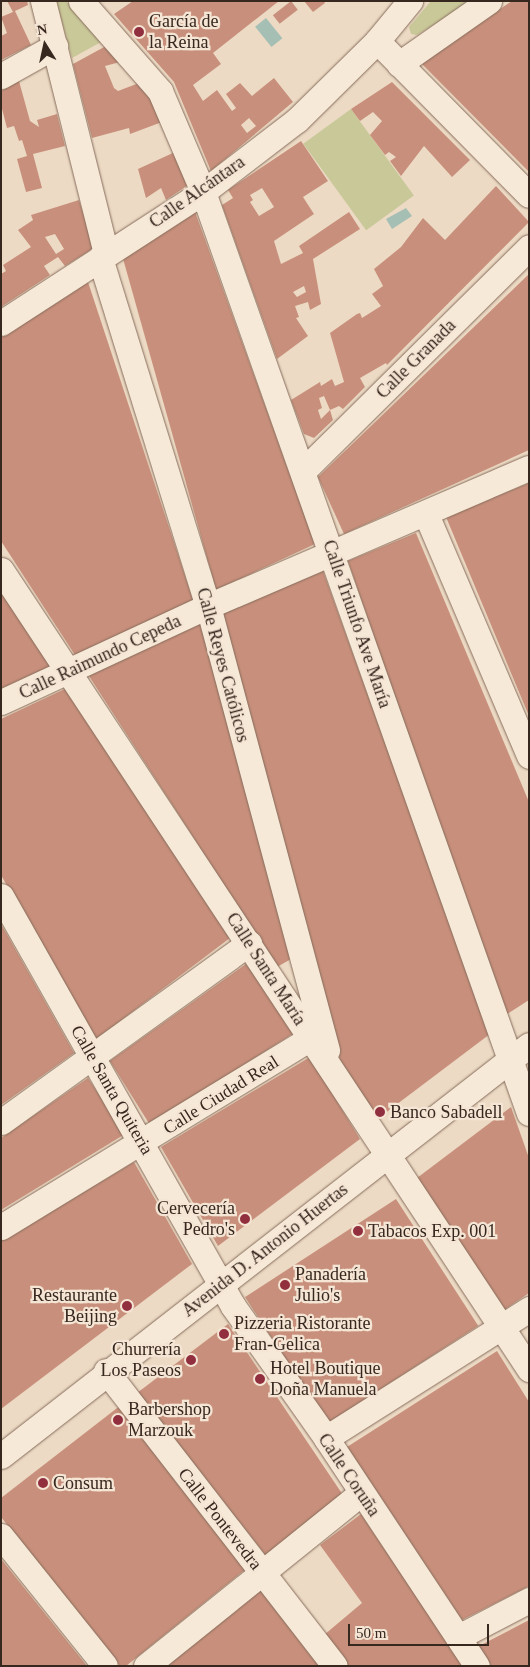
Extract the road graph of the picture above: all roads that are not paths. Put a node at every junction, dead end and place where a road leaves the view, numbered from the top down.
1 (43, 1) edge
2 (81, 1) edge
3 (489, 1) edge
4 (404, 4) edge
5 (376, 41) junction
6 (54, 46) junction
7 (399, 64) junction
8 (1, 76) edge
9 (203, 192) junction
10 (529, 195) edge
11 (529, 247) edge
12 (103, 256) junction
13 (1, 323) edge
14 (529, 468) edge
15 (303, 471) junction
16 (426, 514) junction
17 (332, 553) junction
18 (1, 570) edge
19 (208, 606) junction
20 (68, 671) junction
21 (1, 702) edge
22 (529, 756) edge
23 (1, 896) edge
24 (249, 943) junction
25 (311, 1038) junction
26 (520, 1051) edge
27 (93, 1056) junction
28 (334, 1076) junction
29 (529, 1112) edge
30 (1, 1122) edge
31 (143, 1143) junction
32 (387, 1154) junction
33 (1, 1227) edge
34 (221, 1284) junction
35 (529, 1309) edge
36 (502, 1326) junction
37 (529, 1369) edge
38 (106, 1371) junction
39 (326, 1438) junction
40 (2, 1453) edge
41 (361, 1492) junction
42 (1, 1536) edge
43 (262, 1574) junction
44 (529, 1600) edge
45 (458, 1637) junction
46 (105, 1666) edge
47 (146, 1666) edge
48 (335, 1666) edge
49 (477, 1666) edge

1 - 6 street, Calle Reyes Católicos
2 - 9 street, Calle Triunfo Ave María
3 - 7 street
4 - 5 street, Calle Alcántara
5 - 7 street
5 - 9 street, Calle Alcántara
6 - 8 street
6 - 12 street, Calle Reyes Católicos
7 - 10 street
9 - 12 street, Calle Alcántara
9 - 15 street, Calle Triunfo Ave María
11 - 15 street, Calle Granada
12 - 13 street, Calle Alcántara
12 - 19 street, Calle Reyes Católicos
14 - 16 street, Calle Raimundo Cepeda
15 - 17 street, Calle Triunfo Ave María
16 - 17 street, Calle Raimundo Cepeda
16 - 22 street
17 - 19 street, Calle Raimundo Cepeda
17 - 26 street, Calle Triunfo Ave María
18 - 20 street, Calle Santa María
19 - 20 street, Calle Raimundo Cepeda
19 - 28 street, Calle Reyes Católicos
20 - 21 street, Calle Raimundo Cepeda
20 - 24 street, Calle Santa María
23 - 27 street, Calle Santa Quiteria
24 - 25 street, Calle Santa María
24 - 27 street
25 - 28 street, Calle Santa María
25 - 31 street, Calle Ciudad Real
26 - 29 street, Calle Triunfo Ave María
26 - 32 street, Avenida D. Antonio Huertas
27 - 30 street
27 - 31 street, Calle Santa Quiteria
28 - 32 street, Calle Santa María
31 - 33 street, Calle Ciudad Real
31 - 34 street, Calle Santa Quiteria
32 - 34 street, Avenida D. Antonio Huertas
32 - 36 street, Calle Santa María
34 - 38 street, Avenida D. Antonio Huertas
34 - 39 street, Calle Coruña
35 - 36 street
36 - 37 street, Calle Santa María
36 - 39 street
38 - 40 street, Avenida D. Antonio Huertas
38 - 43 street, Calle Pontevedra
39 - 41 street, Calle Coruña
41 - 43 street
41 - 45 street, Calle Coruña
42 - 46 street
43 - 47 street
43 - 48 street, Calle Pontevedra
44 - 45 street
45 - 49 street, Calle Coruña

